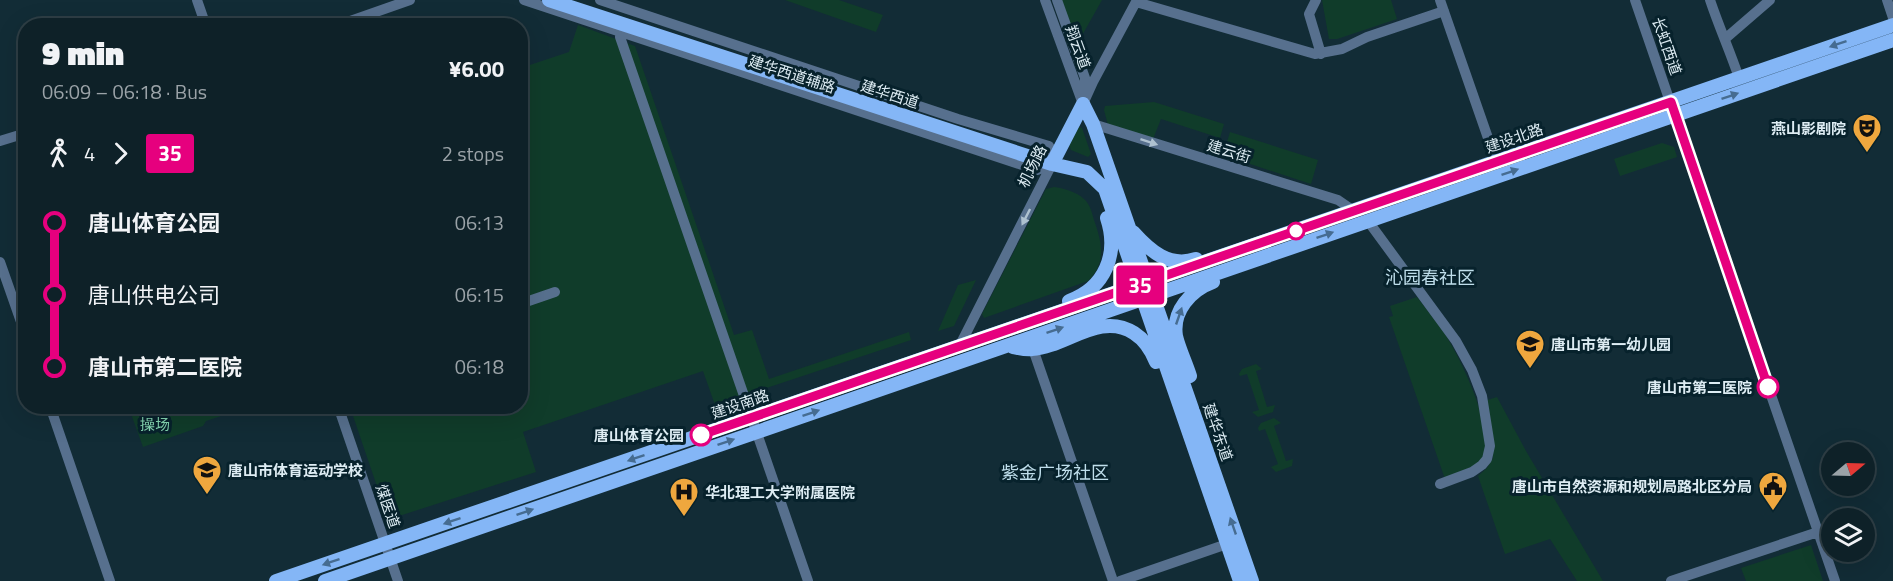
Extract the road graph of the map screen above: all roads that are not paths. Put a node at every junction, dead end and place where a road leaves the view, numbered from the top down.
1 (197, 0) edge
2 (410, 0) edge
3 (524, 0) edge
4 (549, 0) edge
5 (573, 0) edge
6 (600, 0) edge
7 (1045, 0) edge
8 (1058, 0) edge
9 (1316, 0) edge
10 (1440, 0) edge
11 (1635, 0) edge
12 (1710, 0) edge
13 (1770, 0) edge
14 (1887, 0) edge
15 (1136, 1) edge
16 (1444, 11) junction
17 (203, 18) edge
18 (359, 18) edge
19 (1893, 18) edge
20 (1893, 25) edge
21 (620, 37) dead end
22 (1726, 38) junction
23 (1893, 40) edge
24 (1321, 54) junction
25 (1739, 78) junction
26 (1083, 104) junction
27 (1673, 109) junction
28 (1075, 120) junction
29 (1093, 124) junction
30 (18, 135) edge
31 (0, 141) edge
32 (1496, 161) junction
33 (1057, 163) junction
34 (1087, 172) junction
35 (1354, 211) junction
36 (1368, 221) junction
37 (1127, 226) junction
38 (1285, 235) junction
39 (1297, 244) junction
40 (0, 261) edge
41 (1144, 291) junction
42 (555, 292) dead end
43 (528, 301) edge
44 (18, 313) edge
45 (1006, 331) junction
46 (959, 347) junction
47 (1008, 347) junction
48 (1033, 349) junction
49 (53, 414) edge
50 (341, 414) edge
51 (753, 425) junction
52 (1196, 436) junction
53 (1440, 484) dead end
54 (1818, 532) junction
55 (386, 544) junction
56 (1227, 544) junction
57 (391, 559) junction
58 (110, 581) edge
59 (276, 581) edge
60 (325, 581) edge
61 (398, 581) edge
62 (808, 581) edge
63 (1113, 581) edge
64 (1120, 581) edge
65 (1240, 581) edge
66 (1252, 581) edge
67 (1671, 581) edge
68 (1835, 581) edge

1 - 17 street
2 - 18 street
3 - 33 street, 建华西道辅路
4 - 33 main road, 建华西道
5 - 33 main road, 建华西道
6 - 33 street, 建华西道辅路
7 - 26 street, 翔云道
8 - 26 street
9 - 24 street
10 - 16 street
11 - 27 street, 长虹西道
12 - 22 street
13 - 22 street
14 - 19 street
15 - 24 street
15 - 26 street, 机场路
16 - 24 street
16 - 32 street
20 -> 25 main road, 建设北路
21 - 51 street
22 - 25 street
27 -> 23 main road, 建设北路
25 - 27 main road, 建设北路
26 - 28 main road, 机场路
26 - 29 main road
27 - 32 main road, 建设北路
36 -> 27 main road, 建设北路
27 - 54 street, 长虹西道
28 - 29 main road
28 - 33 main road, 机场路
29 -> 35 street, 建云街
29 - 37 main road
30 - 31 street
32 - 35 main road, 建设北路
33 - 34 main road, 建华西道
33 -> 46 street, 机场路
34 - 41 main road
34 - 45 main road
35 - 38 main road, 建设北路
39 -> 36 main road, 建设北路
36 - 53 street
37 - 38 main road
37 - 41 main road
38 - 41 main road, 建设北路
39 - 41 main road, 建设北路
52 -> 39 main road
40 - 44 street
41 - 45 main road, 建设南路
47 -> 41 main road, 建设南路
41 - 52 main road, 建华东道
42 - 43 street
45 - 46 main road, 建设南路
46 - 51 main road, 建设南路
47 - 48 main road
51 -> 47 main road, 建设南路
48 - 52 main road
48 - 63 street
49 - 58 street
50 - 55 street, 煤医道
51 -> 55 main road, 建设南路
57 -> 51 main road, 建设南路
51 - 62 street
52 - 56 main road, 建华东道
66 -> 52 main road, 建华东道
54 - 67 street
54 - 68 street, 长虹西道
55 - 57 street, 煤医道
55 -> 59 main road, 建设南路
56 - 64 street
56 - 65 main road, 建华东道
57 - 60 main road, 建设南路
57 - 61 street, 煤医道

